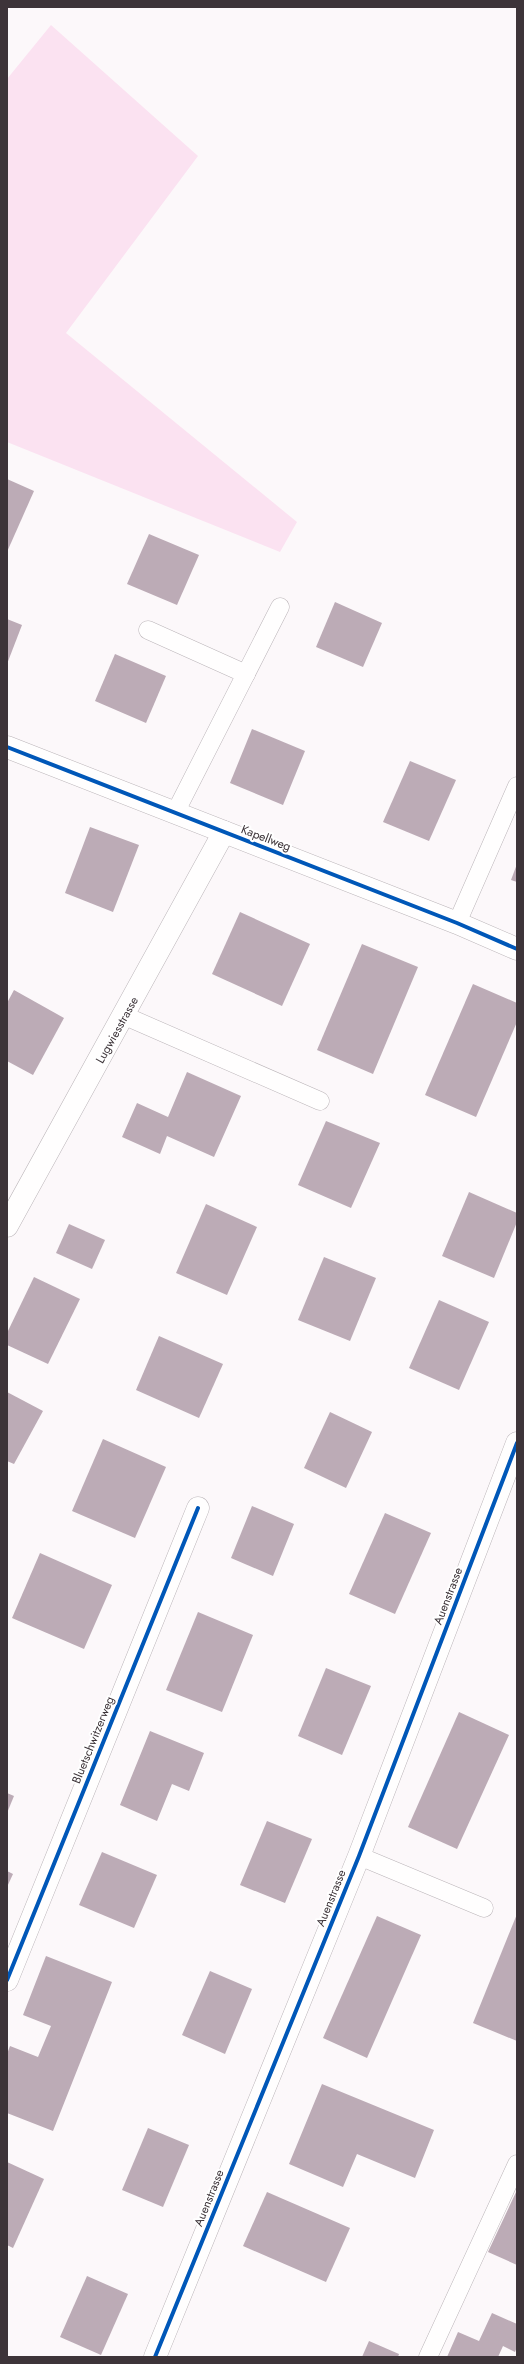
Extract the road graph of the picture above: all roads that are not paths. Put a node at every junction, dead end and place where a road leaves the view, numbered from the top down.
1 (280, 607) dead end
2 (148, 630) dead end
3 (246, 674) junction
4 (7, 747) edge
5 (517, 786) edge
6 (174, 813) junction
7 (224, 832) junction
8 (458, 923) junction
9 (517, 949) edge
10 (125, 1016) junction
11 (320, 1101) dead end
12 (7, 1226) edge
13 (517, 1443) edge
14 (198, 1508) dead end
15 (359, 1856) junction
16 (484, 1908) dead end
17 (7, 1980) edge
18 (517, 2164) edge
19 (155, 2357) edge
20 (428, 2357) edge

1 - 3 lane
2 - 3 lane
3 - 6 lane
4 - 6 street, Kapellweg
5 - 8 lane
6 - 7 street, Kapellweg
7 - 8 street, Kapellweg
7 - 10 street, Lugwiesstrasse
8 - 9 street, Kapellweg
10 - 11 lane
10 - 12 street, Lugwiesstrasse
13 - 15 street, Auenstrasse
14 - 17 street, Bluetschwitzerweg
15 - 16 lane
15 - 19 street, Auenstrasse
18 - 20 lane

